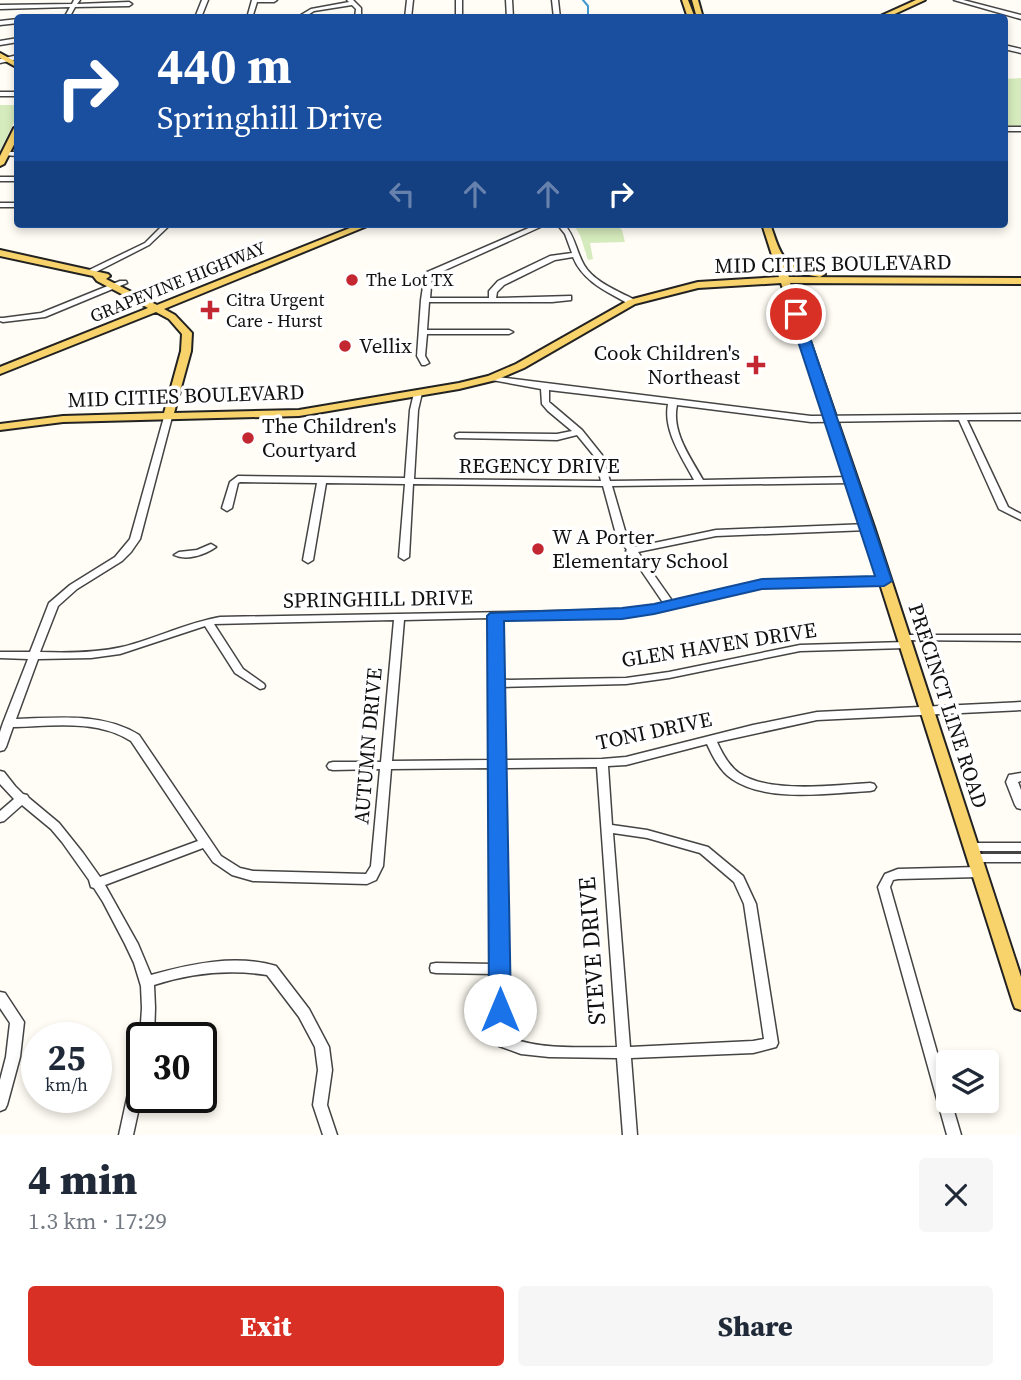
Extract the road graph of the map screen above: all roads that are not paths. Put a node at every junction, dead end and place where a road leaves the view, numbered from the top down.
1 (255, 0) edge
2 (274, 0) edge
3 (922, 0) edge
4 (957, 0) edge
5 (351, 1) edge
6 (76, 2) edge
7 (129, 4) dead end
8 (0, 7) edge
9 (306, 14) edge
10 (892, 14) edge
11 (1021, 17) edge
12 (0, 55) edge
13 (4, 60) edge
14 (14, 136) edge
15 (5, 154) junction
16 (14, 154) edge
17 (0, 164) edge
18 (164, 228) edge
19 (358, 228) edge
20 (535, 228) edge
21 (565, 228) edge
22 (767, 228) edge
23 (0, 253) edge
24 (776, 254) junction
25 (576, 256) junction
26 (93, 273) junction
27 (1021, 274) edge
28 (831, 275) junction
29 (942, 277) junction
30 (717, 278) junction
31 (783, 278) junction
32 (753, 279) junction
33 (818, 281) junction
34 (1021, 281) edge
35 (120, 285) junction
36 (698, 285) junction
37 (789, 294) junction
38 (568, 298) dead end
39 (425, 300) junction
40 (492, 300) junction
41 (629, 300) junction
42 (161, 307) junction
43 (3, 320) dead end
44 (422, 332) junction
45 (509, 332) dead end
46 (518, 359) junction
47 (425, 363) dead end
48 (0, 371) edge
49 (492, 378) junction
50 (545, 387) junction
51 (418, 393) junction
52 (404, 396) junction
53 (673, 402) junction
54 (299, 409) junction
55 (414, 410) junction
56 (169, 414) junction
57 (77, 415) junction
58 (1021, 417) edge
59 (962, 418) junction
60 (0, 419) edge
61 (831, 419) junction
62 (0, 427) edge
63 (579, 432) junction
64 (459, 436) dead end
65 (852, 480) junction
66 (322, 482) junction
67 (409, 482) junction
68 (700, 482) junction
69 (608, 484) junction
70 (228, 508) dead end
71 (1021, 517) edge
72 (868, 527) junction
73 (211, 547) dead end
74 (631, 551) junction
75 (179, 555) dead end
76 (404, 557) dead end
77 (308, 560) dead end
78 (884, 581) junction
79 (670, 605) junction
80 (495, 616) junction
81 (399, 618) junction
82 (207, 622) junction
83 (1021, 638) edge
84 (905, 642) junction
85 (0, 655) edge
86 (35, 655) junction
87 (496, 684) junction
88 (260, 686) dead end
89 (1021, 706) edge
90 (927, 710) junction
91 (8, 723) junction
92 (710, 740) junction
93 (0, 747) edge
94 (602, 763) junction
95 (386, 765) junction
96 (498, 765) junction
97 (333, 766) dead end
98 (0, 775) edge
99 (1021, 777) edge
100 (870, 787) dead end
101 (23, 798) junction
102 (1021, 805) edge
103 (0, 818) edge
104 (606, 828) junction
105 (205, 843) junction
106 (1021, 847) edge
107 (1021, 858) edge
108 (976, 859) junction
109 (95, 884) junction
110 (436, 968) dead end
111 (500, 969) junction
112 (1016, 973) edge
113 (147, 982) junction
114 (0, 997) edge
115 (1021, 1003) edge
116 (147, 1022) edge
117 (623, 1052) junction
118 (0, 1105) edge
119 (131, 1113) edge
120 (126, 1135) edge
121 (330, 1135) edge
122 (630, 1135) edge
123 (954, 1135) edge

1 - 2 street
3 - 10 main road
4 - 11 street
5 - 9 street
6 - 7 street
6 - 8 street
12 - 13 main road
14 - 15 main road
15 - 16 street
15 - 17 main road
18 - 26 street
19 - 42 main road, GRAPEVINE HIGHWAY
20 - 39 street
21 - 25 street
22 - 24 main road, PRECINCT LINE ROAD
23 - 26 main road
24 - 28 main road
24 - 31 main road, PRECINCT LINE ROAD
24 - 32 main road
25 - 40 street
25 - 41 street
26 - 35 main road
27 - 29 main road, MID CITIES BOULEVARD
28 - 29 main road, MID CITIES BOULEVARD
28 - 31 main road, MID CITIES BOULEVARD
29 - 33 main road, MID CITIES BOULEVARD
29 - 34 main road, MID CITIES BOULEVARD
30 - 32 main road, MID CITIES BOULEVARD
30 - 36 main road
30 - 41 main road, MID CITIES BOULEVARD
31 - 32 main road, MID CITIES BOULEVARD
31 - 33 main road, MID CITIES BOULEVARD
31 - 37 main road, PRECINCT LINE ROAD
32 - 36 main road, MID CITIES BOULEVARD
32 - 37 main road
33 - 37 main road
35 - 42 main road
35 - 43 street
36 - 41 main road, MID CITIES BOULEVARD
37 - 61 main road, PRECINCT LINE ROAD
38 - 40 street
39 - 40 street
39 - 44 street
41 - 46 main road, MID CITIES BOULEVARD
41 - 49 main road, MID CITIES BOULEVARD
42 - 48 main road, GRAPEVINE HIGHWAY
42 - 56 main road
44 - 45 street
44 - 47 street
46 - 49 main road
46 - 54 main road, MID CITIES BOULEVARD
49 - 50 street
49 - 51 main road, MID CITIES BOULEVARD
50 - 53 street
50 - 63 street
51 - 52 main road, MID CITIES BOULEVARD
51 - 55 street
52 - 54 main road, MID CITIES BOULEVARD
52 - 55 street
53 - 61 street
53 - 68 street
54 - 56 main road, MID CITIES BOULEVARD
55 - 67 street
56 - 57 main road, MID CITIES BOULEVARD
56 - 86 street
57 - 60 main road, MID CITIES BOULEVARD
57 - 62 main road, MID CITIES BOULEVARD
58 - 59 street
59 - 61 street
59 - 71 street
61 - 65 main road, PRECINCT LINE ROAD
63 - 64 street
63 - 69 street
65 - 68 street, REGENCY DRIVE
65 - 72 main road, PRECINCT LINE ROAD
66 - 67 street, REGENCY DRIVE
66 - 70 street, REGENCY DRIVE
66 - 77 street
67 - 69 street, REGENCY DRIVE
67 - 76 street
68 - 69 street, REGENCY DRIVE
69 - 74 street
72 - 74 street
72 - 78 main road, PRECINCT LINE ROAD
73 - 75 street
74 - 79 street
78 - 79 street, SPRINGHILL DRIVE
78 - 84 main road, PRECINCT LINE ROAD
79 - 80 street, SPRINGHILL DRIVE
80 - 81 street, SPRINGHILL DRIVE
80 - 87 street
81 - 82 street, SPRINGHILL DRIVE
81 - 95 street, AUTUMN DRIVE
82 - 86 street, SPRINGHILL DRIVE
82 - 88 street
83 - 84 street, GLEN HAVEN DRIVE
84 - 87 street, GLEN HAVEN DRIVE
84 - 90 main road, PRECINCT LINE ROAD
85 - 86 street, SPRINGHILL DRIVE
86 - 91 street
87 - 96 street
89 - 90 street, TONI DRIVE
90 - 92 street, TONI DRIVE
90 - 108 main road, PRECINCT LINE ROAD
91 - 93 street
91 - 105 street
92 - 94 street, TONI DRIVE
92 - 100 street
94 - 96 street, TONI DRIVE
94 - 104 street, STEVE DRIVE
95 - 96 street, TONI DRIVE
95 - 97 street, TONI DRIVE
95 - 105 street, AUTUMN DRIVE
96 - 111 street
98 - 101 street
99 - 102 street
101 - 103 street
101 - 109 street
104 - 117 street, STEVE DRIVE
104 - 117 street
105 - 109 street
106 - 108 street
107 - 108 street
108 - 112 main road, PRECINCT LINE ROAD
108 - 123 street
109 - 113 street
110 - 111 street
111 - 117 street
112 - 115 main road, PRECINCT LINE ROAD
113 - 116 street
113 - 121 street
114 - 118 street
117 - 122 street, STEVE DRIVE
119 - 120 street

